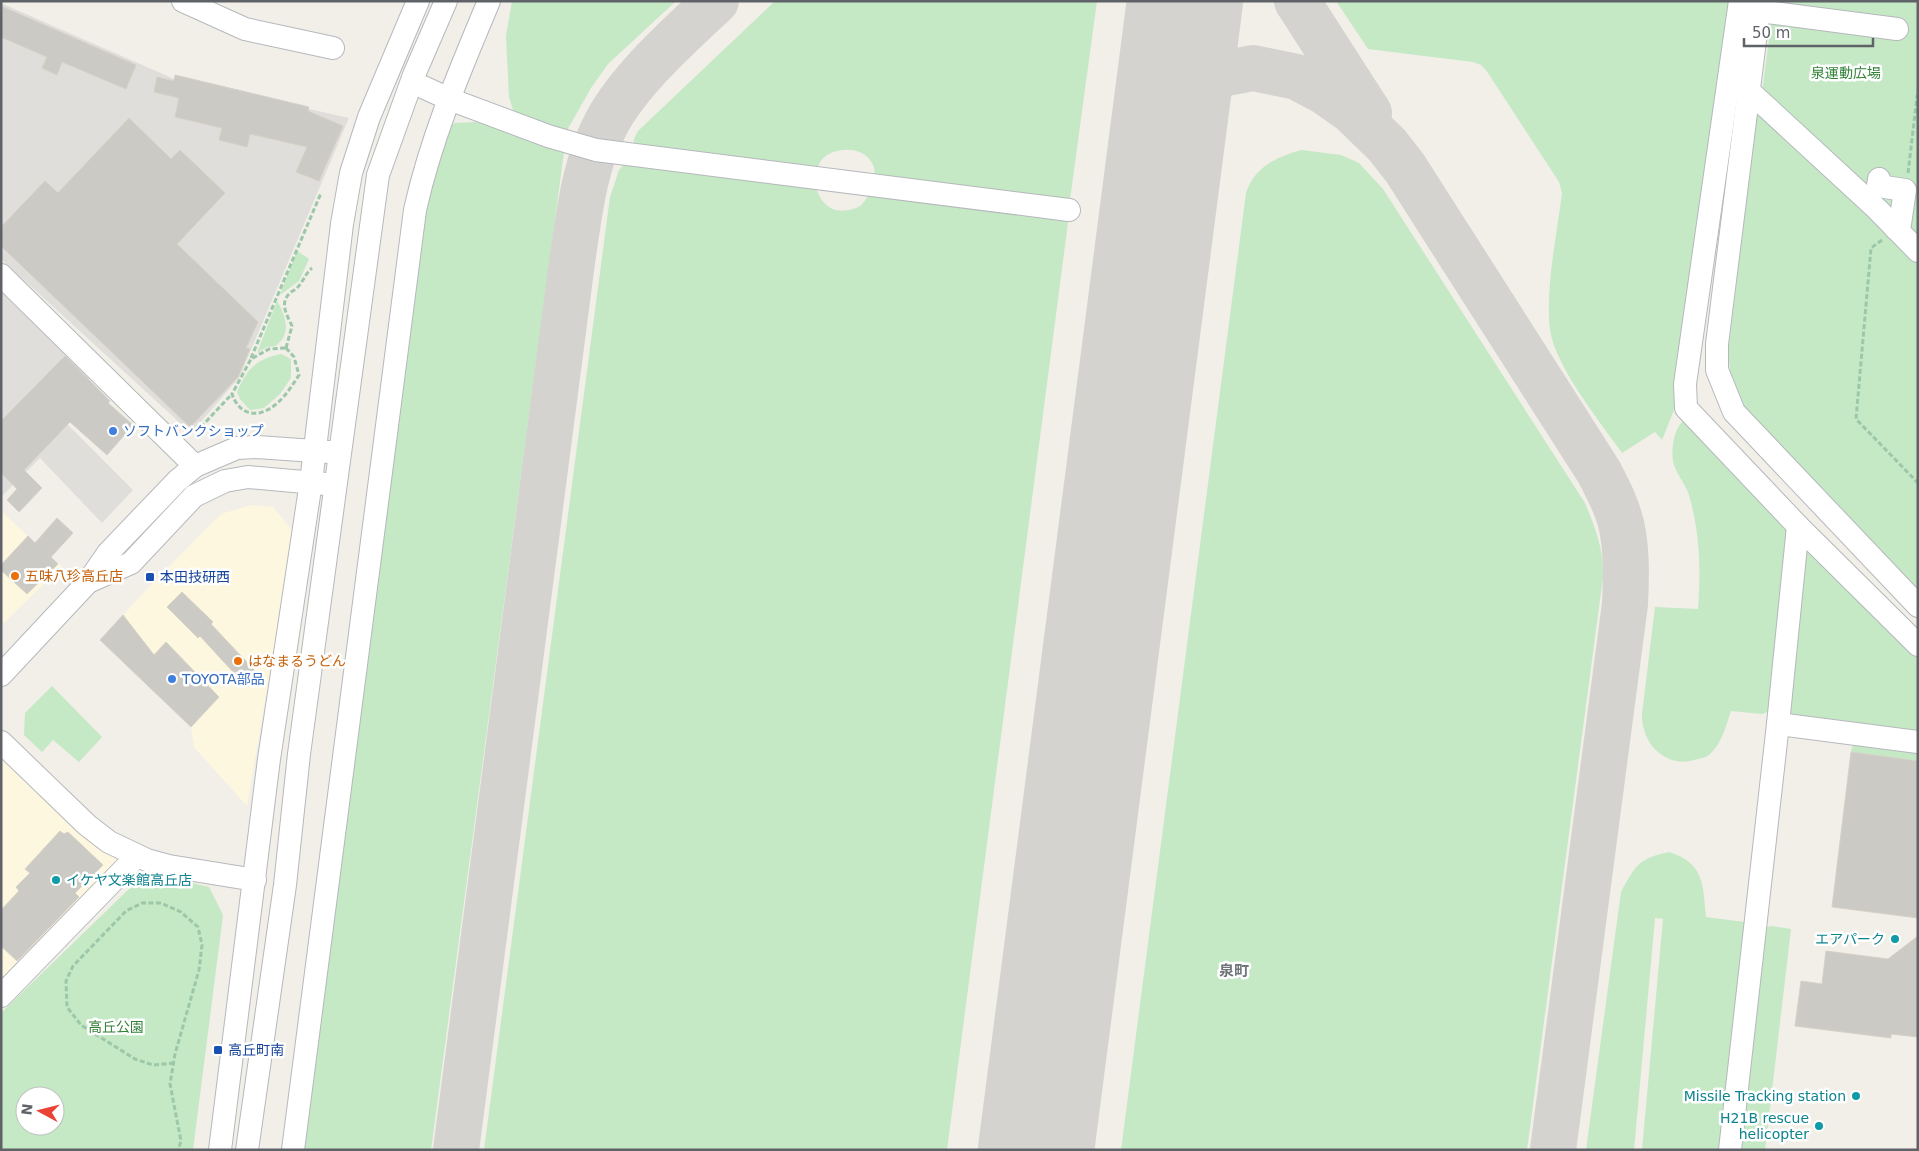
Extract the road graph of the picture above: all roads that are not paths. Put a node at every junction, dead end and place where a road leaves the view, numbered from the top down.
1 (184, 1) edge
2 (418, 1) edge
3 (446, 1) edge
4 (489, 1) edge
5 (1753, 5) edge
6 (1898, 29) dead end
7 (333, 48) dead end
8 (423, 87) dead end
9 (1750, 91) junction
10 (449, 99) junction
11 (1879, 179) dead end
12 (1910, 185) edge
13 (1068, 210) dead end
14 (1896, 229) junction
15 (1918, 251) edge
16 (1, 275) edge
17 (315, 450) junction
18 (340, 453) junction
19 (195, 466) junction
20 (311, 482) junction
21 (336, 484) junction
22 (1798, 526) junction
23 (88, 582) junction
24 (1918, 606) edge
25 (1918, 645) edge
26 (1, 675) edge
27 (1778, 724) junction
28 (1, 742) edge
29 (1918, 742) edge
30 (137, 856) junction
31 (255, 880) junction
32 (1, 996) edge
33 (220, 1150) edge
34 (247, 1150) edge
35 (293, 1150) edge
36 (1730, 1150) edge

1 - 7 street
2 - 17 street
3 - 18 street
4 - 10 street
5 - 6 street
5 - 9 street
5 - 22 street
8 - 10 street
9 - 14 street
9 - 24 street
10 - 13 street
10 - 35 street
11 - 12 street
12 - 14 street
14 - 15 street
16 - 19 street
17 - 18 street
17 - 19 street
17 - 20 street
18 - 21 street
19 - 23 street
20 - 21 street
20 - 23 street
20 - 31 street
21 - 34 street
22 - 25 street
22 - 27 street
23 - 26 street
27 - 29 street
27 - 36 street
28 - 30 street
30 - 31 street
30 - 32 street
31 - 33 street

